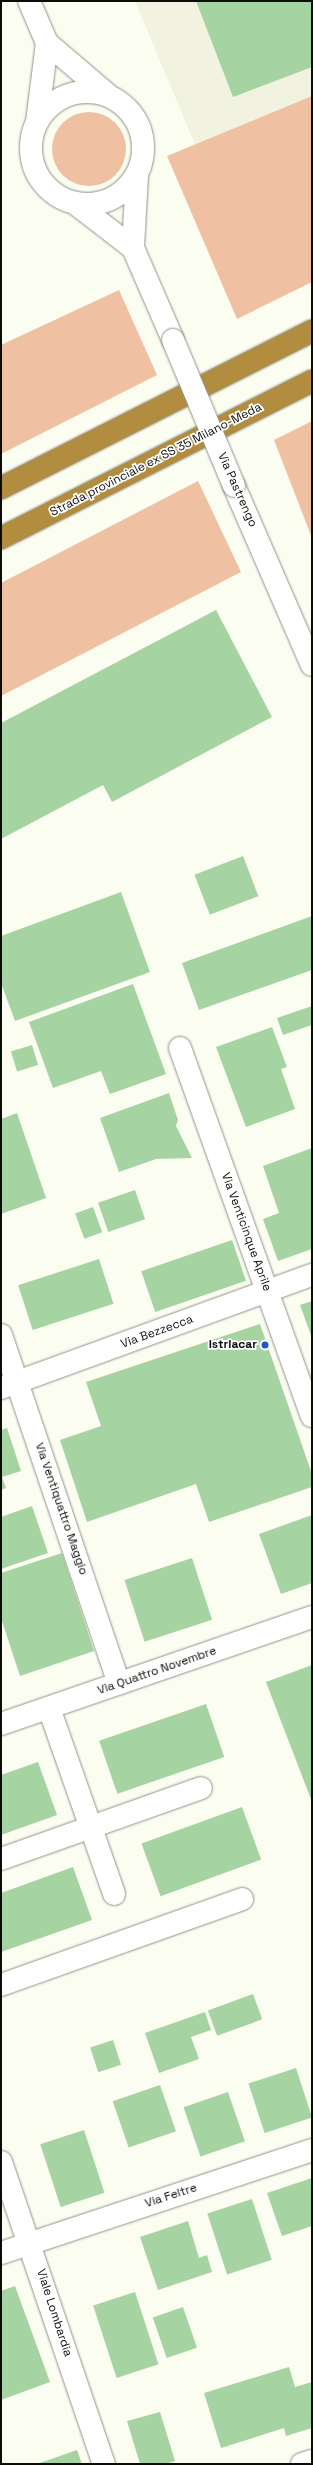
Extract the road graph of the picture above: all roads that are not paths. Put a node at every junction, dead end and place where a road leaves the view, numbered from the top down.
1 (29, 1) edge
2 (48, 43) junction
3 (108, 95) junction
4 (37, 122) junction
5 (137, 176) junction
6 (76, 204) junction
7 (133, 248) junction
8 (312, 331) edge
9 (312, 381) edge
10 (1, 488) edge
11 (1, 538) edge
12 (312, 665) edge
13 (180, 1048) dead end
14 (312, 1275) edge
15 (268, 1292) junction
16 (1, 1335) edge
17 (10, 1385) edge
18 (312, 1416) edge
19 (312, 1617) edge
20 (120, 1684) junction
21 (49, 1708) junction
22 (1, 1724) edge
23 (201, 1788) dead end
24 (90, 1826) junction
25 (1, 1859) edge
26 (114, 1894) dead end
27 (242, 1899) dead end
28 (1, 1985) edge
29 (312, 2150) edge
30 (1, 2162) edge
31 (30, 2242) junction
32 (1, 2253) edge
33 (312, 2460) edge
34 (104, 2464) edge
35 (302, 2464) edge

1 - 2 street
2 - 3 street
2 - 4 street
3 - 4 street
3 - 5 street
4 - 6 street
5 - 6 street
5 - 7 street, Via Pastrengo
6 - 7 street, Via Pastrengo
7 - 12 street, Via Pastrengo, bridge
8 - 10 highway
9 - 11 highway, Strada provinciale ex SS 35 Milano-Meda
13 - 15 street, Via Venticinque Aprile
14 - 15 street, Via Bezzecca
15 - 17 street, Via Bezzecca
15 - 18 street, Via Venticinque Aprile
16 - 17 street, Via Ventiquattro Maggio
17 - 20 street, Via Ventiquattro Maggio
19 - 20 street, Via Quattro Novembre
20 - 21 street, Via Quattro Novembre
21 - 22 street, Via Quattro Novembre
21 - 24 street
23 - 24 street
24 - 25 street
24 - 26 street
27 - 28 street
29 - 31 street, Via Feltre
30 - 31 street, Viale Lombardia
31 - 32 street, Via Feltre
31 - 34 street, Viale Lombardia
33 - 35 street

